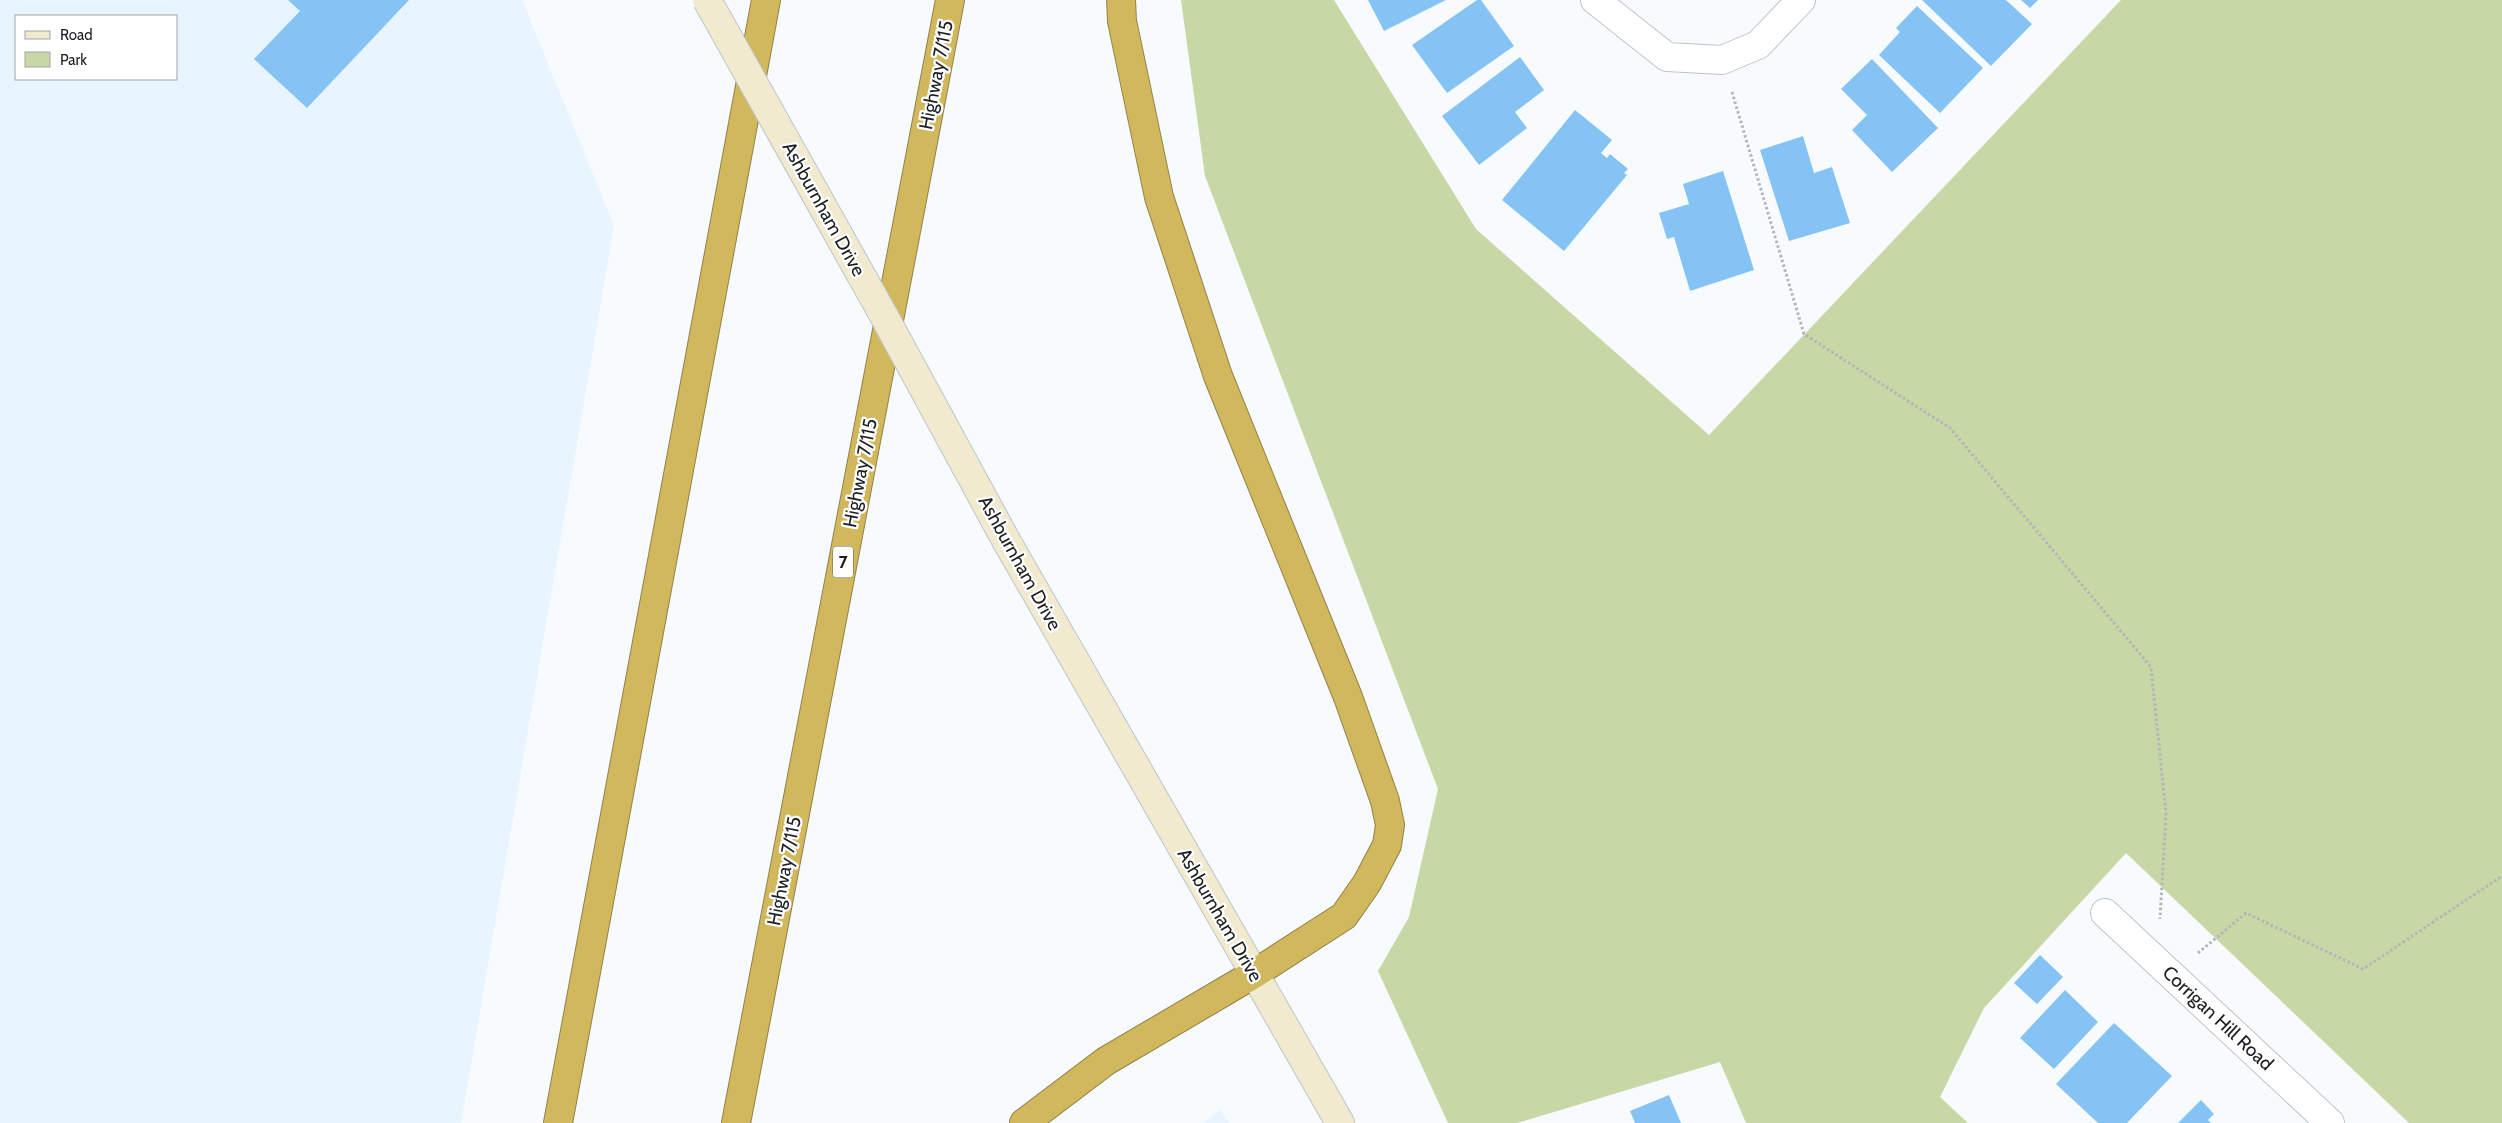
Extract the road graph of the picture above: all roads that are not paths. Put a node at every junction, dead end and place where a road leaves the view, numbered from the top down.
1 (707, 0) edge
2 (766, 0) edge
3 (950, 0) edge
4 (1121, 0) edge
5 (1595, 0) edge
6 (1801, 0) edge
7 (2105, 913) dead end
8 (1254, 974) junction
9 (558, 1123) edge
10 (736, 1123) edge
11 (1024, 1123) edge
12 (1340, 1123) edge
13 (2330, 1123) edge

1 - 8 main road, Ashburnham Drive, bridge
2 - 9 highway
3 - 10 highway, Highway 7/115 / 7
4 - 8 highway
5 - 6 street
7 - 13 street, Corrigan Hill Road
8 - 11 highway
8 - 12 main road, Ashburnham Drive

